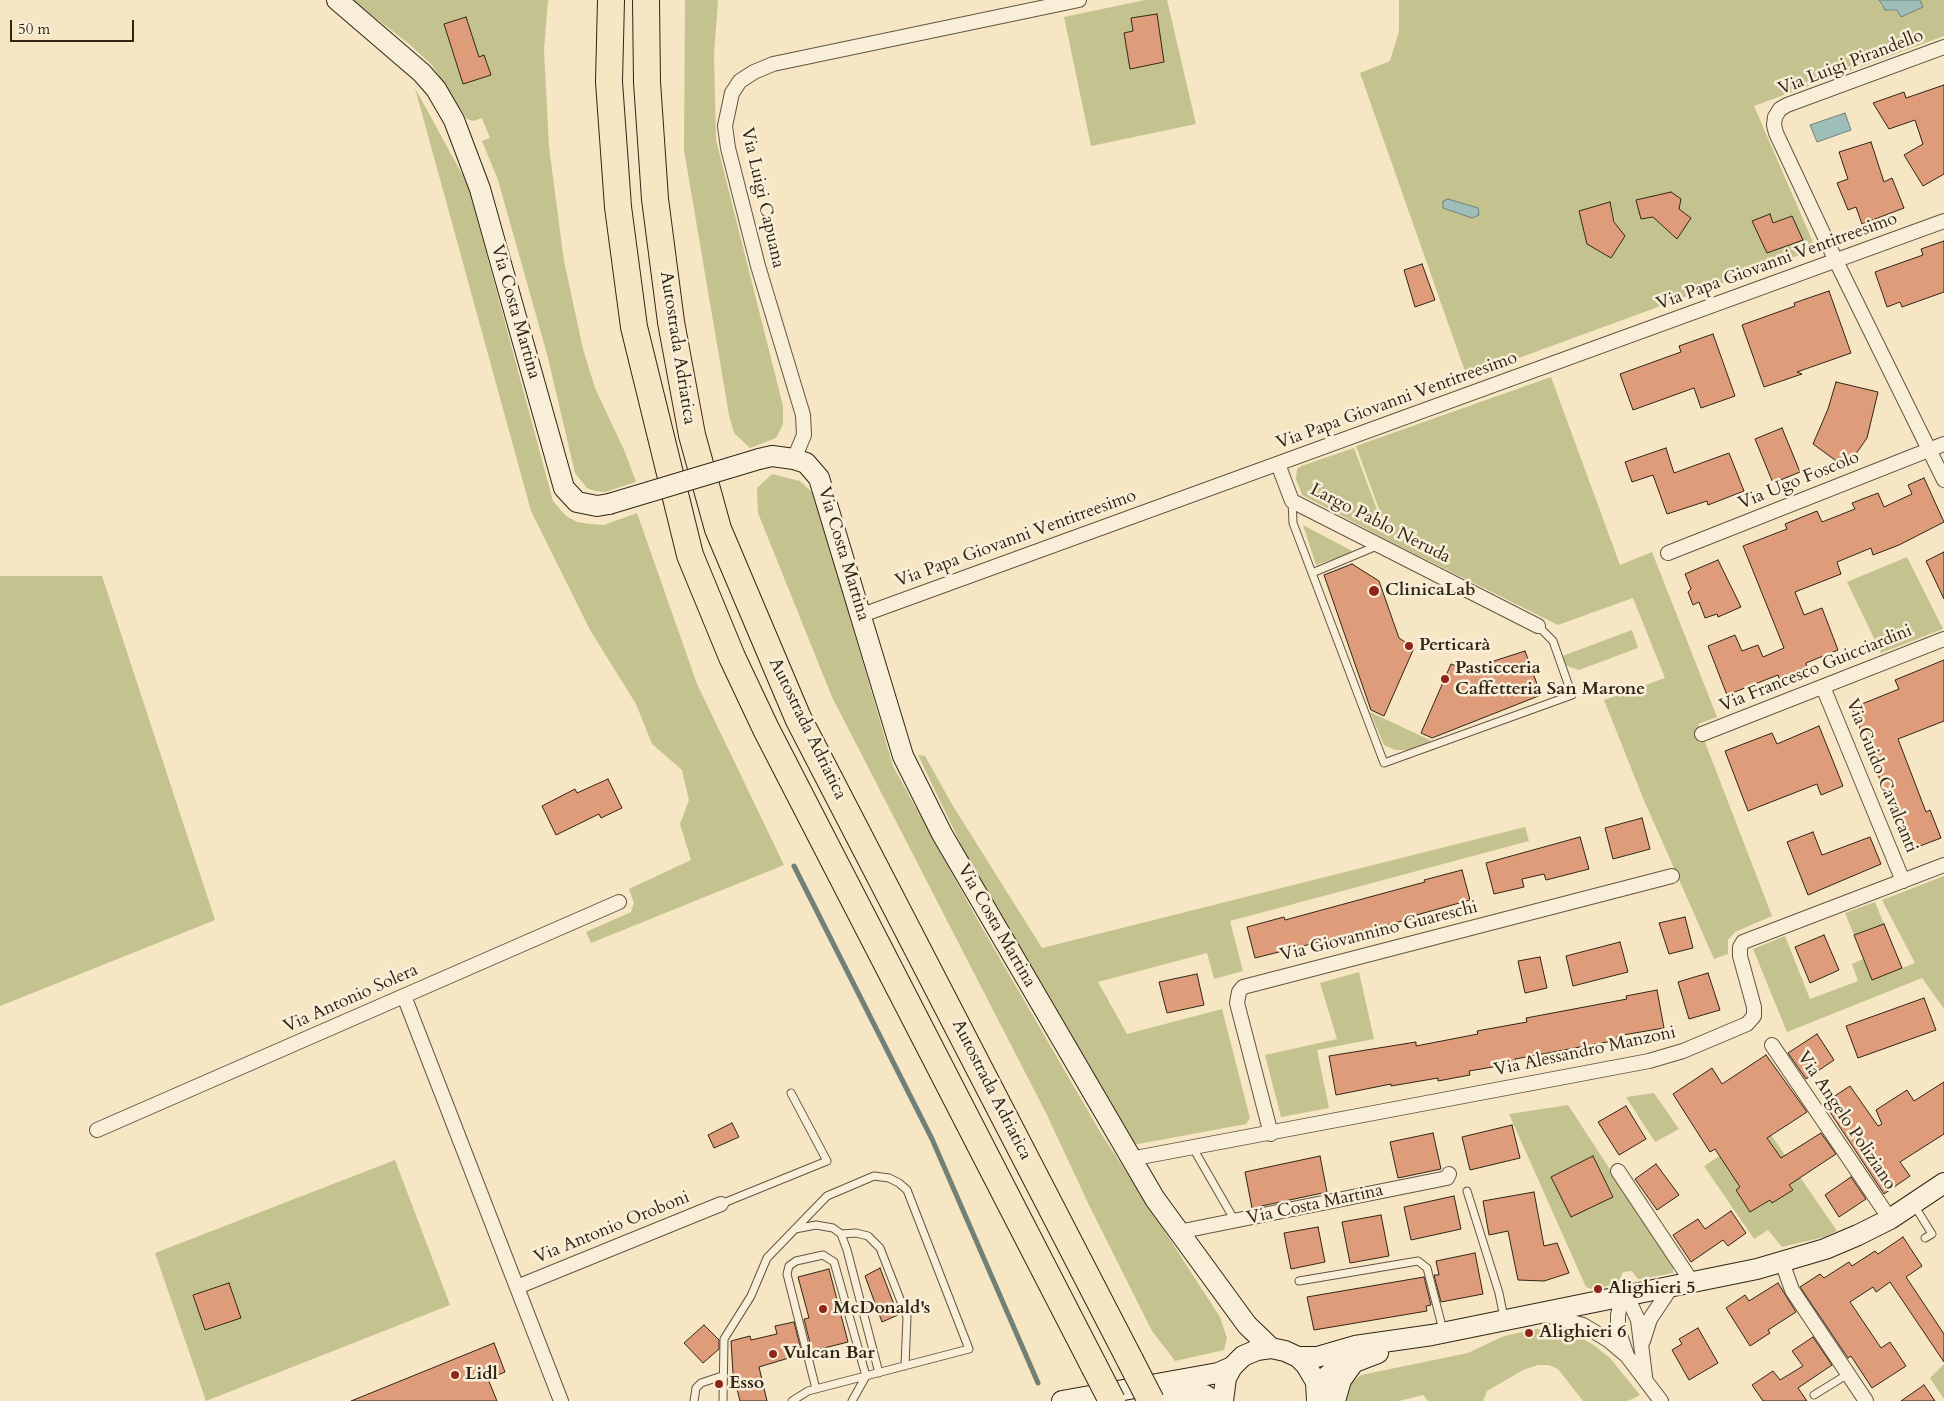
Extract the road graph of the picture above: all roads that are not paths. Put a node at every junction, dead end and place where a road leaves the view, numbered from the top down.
1 (336, 0) edge
2 (611, 0) edge
3 (646, 0) edge
4 (1079, 0) edge
5 (1944, 47) edge
6 (1944, 221) edge
7 (1836, 261) junction
8 (1944, 444) edge
9 (1930, 450) junction
10 (794, 459) junction
11 (1278, 464) junction
12 (1944, 480) edge
13 (1292, 501) junction
14 (1380, 545) junction
15 (1668, 554) dead end
16 (1312, 573) junction
17 (862, 615) junction
18 (1538, 626) joint
19 (1944, 639) edge
20 (1823, 686) junction
21 (1702, 734) dead end
22 (1944, 865) edge
23 (1672, 876) dead end
24 (1903, 881) junction
25 (619, 902) dead end
26 (404, 996) junction
27 (1772, 1045) dead end
28 (791, 1093) dead end
29 (97, 1130) dead end
30 (1271, 1134) junction
31 (1194, 1148) junction
32 (1130, 1159) junction
33 (1618, 1171) dead end
34 (1449, 1174) dead end
35 (1944, 1183) edge
36 (1467, 1191) dead end
37 (721, 1204) joint
38 (1914, 1204) junction
39 (1890, 1219) junction
40 (1236, 1222) junction
41 (792, 1230) junction
42 (1178, 1232) junction
43 (841, 1234) junction
44 (1925, 1238) dead end
45 (1782, 1262) junction
46 (1299, 1281) dead end
47 (1692, 1282) junction
48 (1672, 1286) junction
49 (517, 1287) junction
50 (1627, 1296) junction
51 (1539, 1314) junction
52 (1505, 1320) junction
53 (1247, 1325) junction
54 (1438, 1334) junction
55 (1642, 1347) junction
56 (1271, 1348) junction
57 (1627, 1356) junction
58 (1298, 1357) junction
59 (1238, 1362) junction
60 (905, 1366) junction
61 (879, 1373) junction
62 (1848, 1374) junction
63 (722, 1376) junction
64 (866, 1376) junction
65 (1645, 1377) junction
66 (816, 1389) junction
67 (1814, 1395) dead end
68 (1324, 1400) edge
69 (561, 1401) edge
70 (694, 1401) edge
71 (724, 1401) edge
72 (792, 1401) edge
73 (852, 1401) edge
74 (1062, 1401) edge
75 (1112, 1401) edge
76 (1131, 1401) edge
77 (1151, 1401) edge
78 (1214, 1401) edge
79 (1223, 1401) edge
80 (1661, 1401) edge
81 (1866, 1401) edge

1 - 10 main road, Via Costa Martina, bridge
2 - 75 highway, Autostrada Adriatica, bridge
3 - 77 highway, Autostrada Adriatica, bridge
4 - 10 street, Via Luigi Capuana
5 - 7 street, Via Luigi Pirandello
6 - 7 street, Via Papa Giovanni Ventitreesimo
7 - 9 street
7 - 11 street, Via Papa Giovanni Ventitreesimo
8 - 9 street, Via Ugo Foscolo
9 - 12 street
9 - 15 street, Via Ugo Foscolo
10 - 17 main road, Via Costa Martina
11 - 13 street, Largo Pablo Neruda
11 - 17 street, Via Papa Giovanni Ventitreesimo
13 - 14 street, Largo Pablo Neruda
13 - 16 lane
14 - 16 lane
14 - 18 street, Largo Pablo Neruda
16 - 18 lane
17 - 32 main road, Via Costa Martina
19 - 20 street, Via Francesco Guicciardini
20 - 21 street, Via Francesco Guicciardini
20 - 24 street, Via Guido Cavalcanti
22 - 24 street, Via Alessandro Manzoni
23 - 30 street, Via Giovannino Guareschi
24 - 30 street, Via Alessandro Manzoni
25 - 26 street, Via Antonio Solera
26 - 29 street, Via Antonio Solera
26 - 49 street
27 - 39 street, Via Angelo Poliziano
28 - 37 lane
30 - 31 street, Via Alessandro Manzoni
31 - 32 street, Via Alessandro Manzoni
31 - 40 lane
32 - 42 main road, Via Costa Martina
33 - 47 street
34 - 40 street, Via Costa Martina
35 - 38 main road
36 - 52 lane
37 - 49 street, Via Antonio Oroboni
38 - 39 main road
38 - 44 lane
39 - 45 main road
40 - 42 street, Via Costa Martina
41 - 43 lane
41 - 60 lane
41 - 63 lane
42 - 53 main road, Via Costa Martina
43 - 60 lane
43 - 61 lane
45 - 47 main road
45 - 62 street
46 - 54 lane
47 - 48 main road
48 - 50 main road
48 - 55 street
49 - 69 street
50 - 51 main road
50 - 55 street
50 - 57 street
51 - 52 main road
51 - 57 street
52 - 54 main road
53 - 56 main road, Via Costa Martina
53 - 59 main road
54 - 58 main road
54 - 68 main road
55 - 65 street
56 - 58 main road
56 - 59 main road
57 - 65 street
58 - 68 main road
59 - 74 main road
59 - 79 main road
60 - 61 lane
61 - 64 lane
62 - 67 lane
62 - 81 street
63 - 70 lane
63 - 71 lane
64 - 66 lane
64 - 66 lane
64 - 73 lane
65 - 80 street
66 - 72 lane
76 - 78 main road

